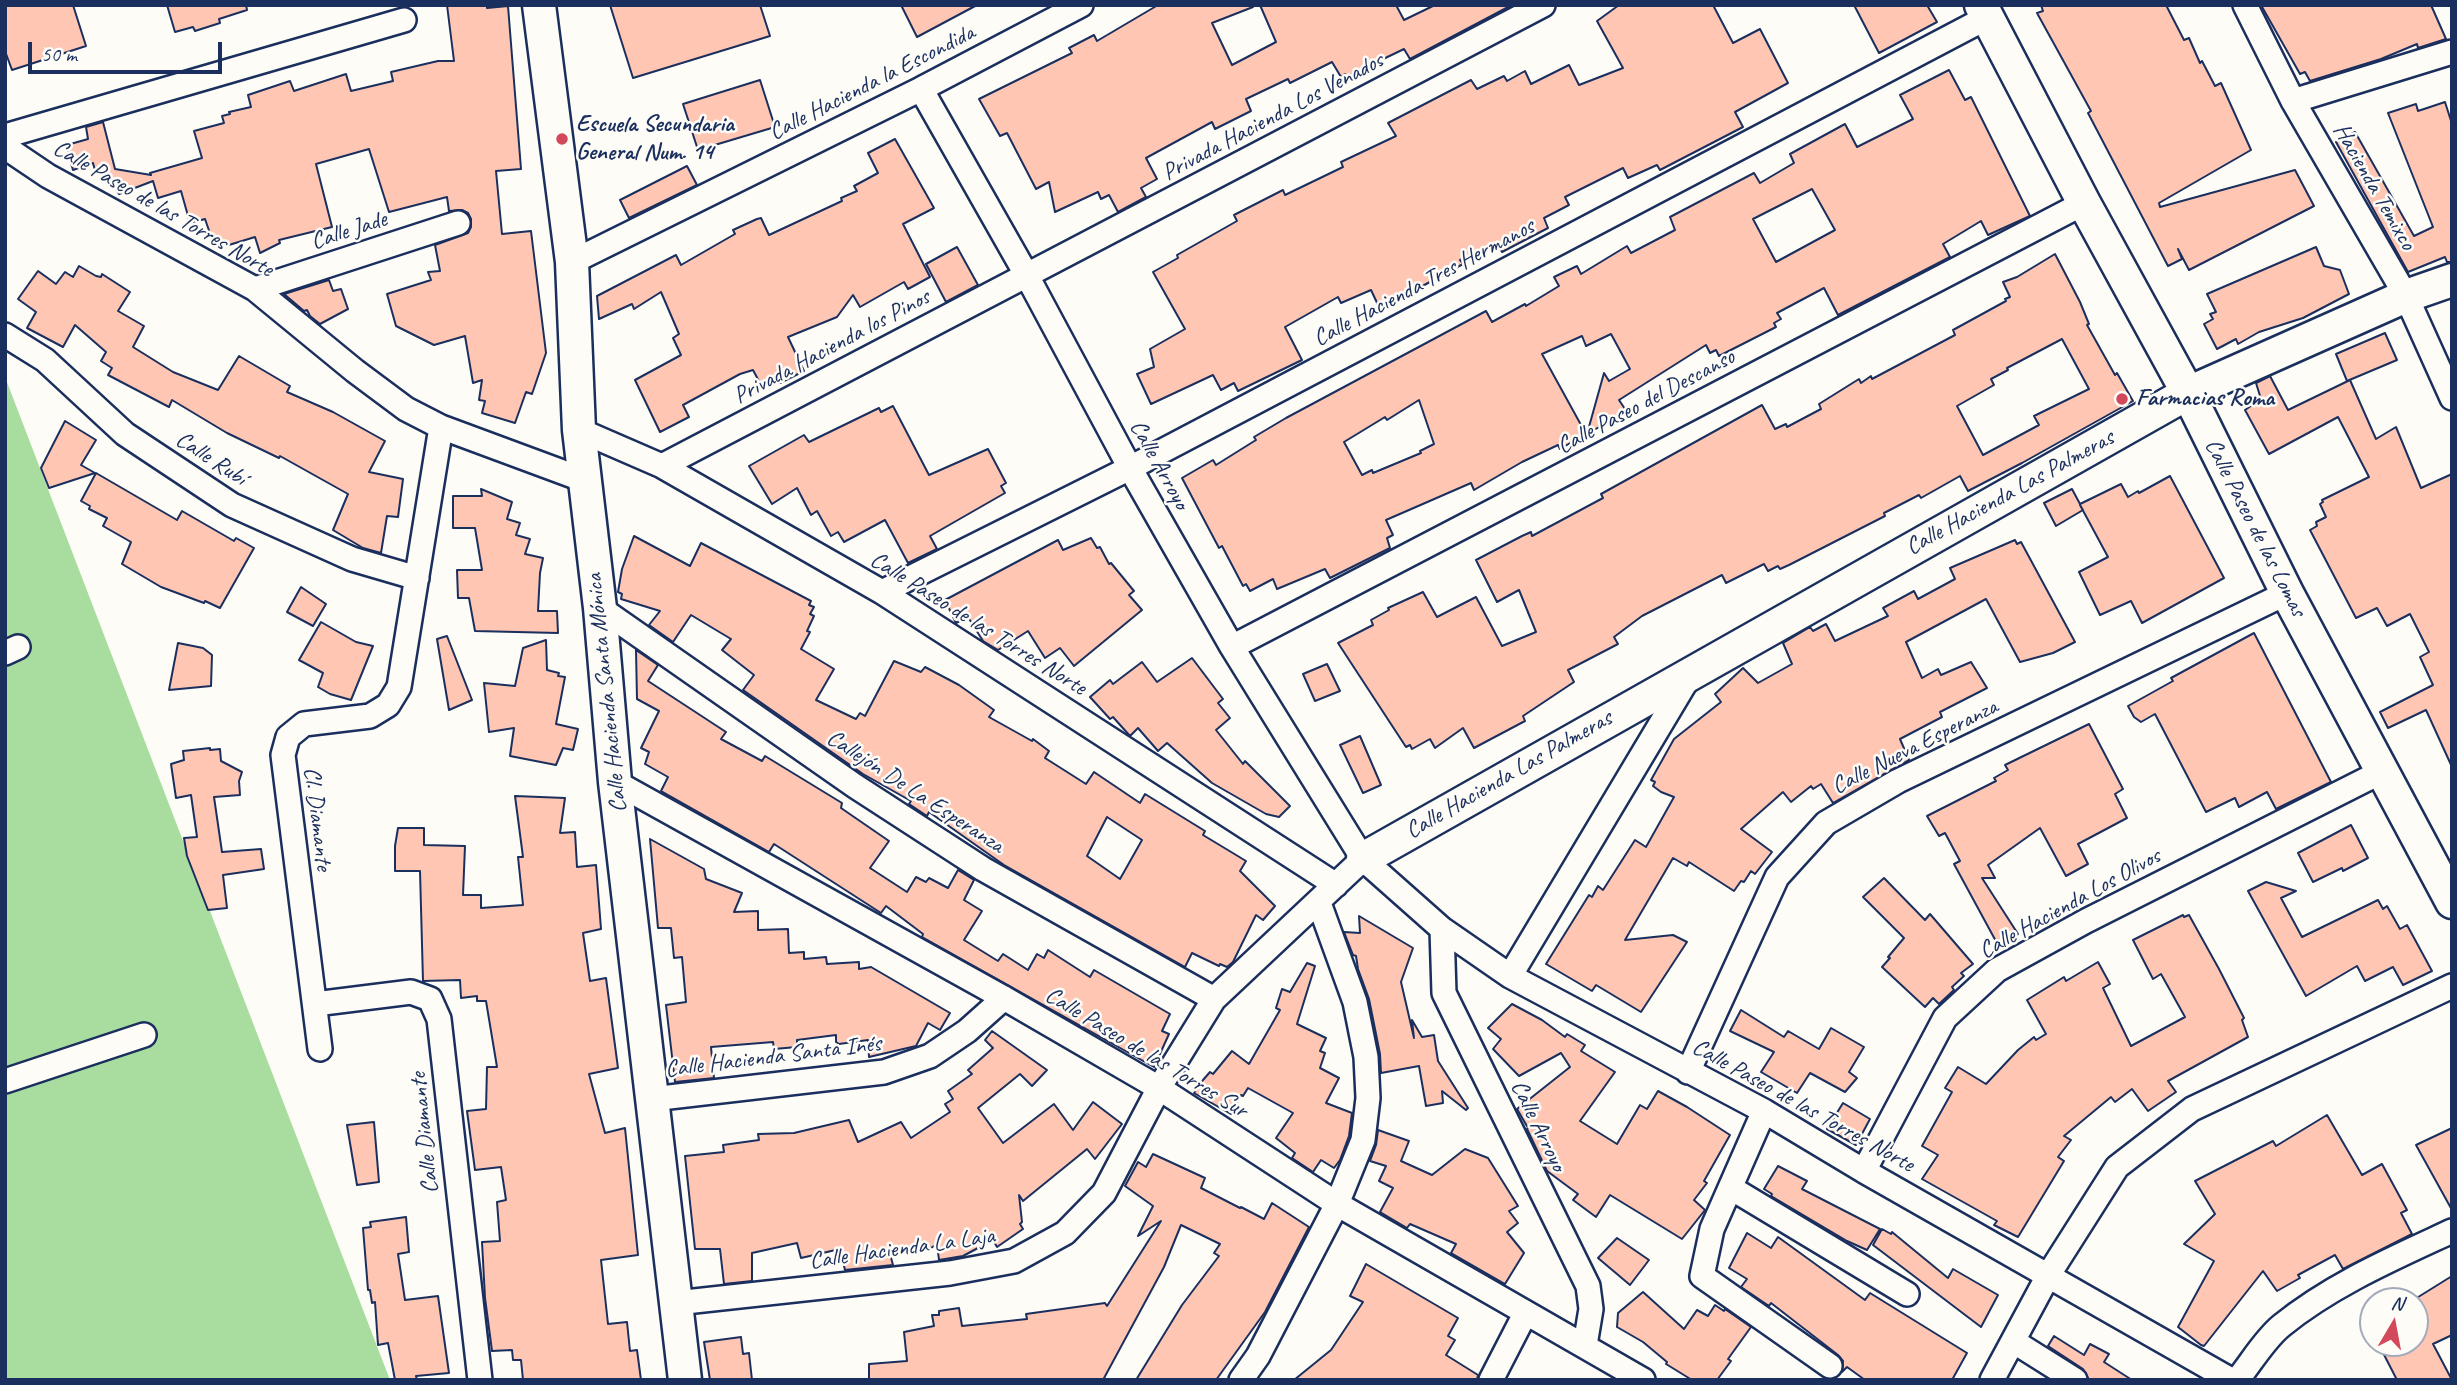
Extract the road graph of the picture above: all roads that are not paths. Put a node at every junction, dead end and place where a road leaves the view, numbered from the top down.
1 (539, 5) edge
2 (1082, 5) edge
3 (1544, 5) edge
4 (2245, 5) edge
5 (1985, 11) edge
6 (404, 20) dead end
7 (2452, 52) edge
8 (920, 89) junction
9 (2293, 101) junction
10 (5, 136) edge
11 (5, 146) edge
12 (2084, 203) junction
13 (458, 223) dead end
14 (572, 262) junction
15 (1026, 274) junction
16 (2452, 280) edge
17 (255, 289) junction
18 (2406, 296) junction
19 (5, 335) edge
20 (2188, 393) junction
21 (2452, 398) edge
22 (441, 427) junction
23 (579, 430) junction
24 (662, 466) junction
25 (1130, 467) junction
26 (584, 480) junction
27 (417, 578) junction
28 (882, 592) junction
29 (2287, 593) junction
30 (600, 608) junction
31 (1232, 647) junction
32 (1692, 671) junction
33 (2383, 771) junction
34 (615, 782) junction
35 (1363, 859) junction
36 (1336, 885) junction
37 (2452, 902) edge
38 (1319, 903) junction
39 (1442, 929) junction
40 (1510, 976) junction
41 (2452, 986) edge
42 (1004, 998) junction
43 (1214, 999) junction
44 (315, 1004) junction
45 (144, 1035) dead end
46 (320, 1049) dead end
47 (1688, 1072) junction
48 (5, 1081) edge
49 (1159, 1088) junction
50 (652, 1099) junction
51 (1764, 1111) junction
52 (1864, 1171) junction
53 (1731, 1188) junction
54 (1338, 1204) junction
55 (2452, 1231) edge
56 (2049, 1274) junction
57 (1907, 1294) dead end
58 (676, 1303) junction
59 (1525, 1314) junction
60 (2013, 1341) junction
61 (1584, 1345) junction
62 (1830, 1366) dead end
63 (480, 1380) edge
64 (685, 1380) edge
65 (1241, 1380) edge
66 (1491, 1380) edge
67 (1643, 1380) edge
68 (1992, 1380) edge
69 (2075, 1380) edge
70 (2234, 1380) edge

1 - 14 street, Calle Hacienda Santa Mónica
2 - 8 street, Calle Hacienda la Escondida
3 - 15 street, Privada Hacienda Los Venados
4 - 9 street, Hacienda Temixco
5 - 12 street, Calle Paseo de las Lomas
5 - 25 street, Calle Hacienda Tres Hermanos
6 - 10 street
7 - 9 street
8 - 14 street, Calle Hacienda la Escondida
8 - 15 street, Calle Arroyo
9 - 18 street, Hacienda Temixco
11 - 17 street, Calle Paseo de las Torres Norte
12 - 20 street, Calle Paseo de las Lomas
12 - 31 street, Calle Paseo del Descanso
13 - 17 street, Calle Jade
14 - 23 street, Calle Hacienda Santa Mónica
15 - 24 street, Privada Hacienda los Pinos
15 - 25 street, Calle Arroyo
16 - 18 street, Calle Hacienda Las Palmeras
17 - 22 street, Calle Paseo de las Torres Norte
18 - 20 street, Calle Hacienda Las Palmeras
18 - 21 street, Hacienda Temixco
19 - 27 street, Calle Rubí
20 - 29 street, Calle Paseo de las Lomas
20 - 32 street, Calle Hacienda Las Palmeras
22 - 26 street, Calle Paseo de las Torres Norte
22 - 27 street, Cl. Diamante
23 - 24 street, Calle Paseo de las Torres Norte
23 - 26 street, Calle Hacienda Santa Mónica
24 - 28 street, Calle Paseo de las Torres Norte
25 - 28 street, Calle Hacienda Tres Hermanos
25 - 31 street, Calle Arroyo
26 - 30 street, Calle Hacienda Santa Mónica
27 - 44 street, Cl. Diamante
28 - 36 street, Calle Paseo de las Torres Norte
29 - 33 street, Calle Paseo de las Lomas
29 - 47 street, Calle Nueva Esperanza
30 - 34 street, Calle Hacienda Santa Mónica
30 - 43 street, Callejón De La Esperanza
31 - 35 street, Calle Arroyo
32 - 35 street, Calle Hacienda Las Palmeras
32 - 40 street, Calle Hacienda Las Palmeras
33 - 37 street, Calle Paseo de las Lomas
33 - 52 street, Calle Hacienda Los Olivos
34 - 42 street, Calle Paseo de las Torres Sur
34 - 50 street, Calle Hacienda Santa Mónica
35 - 36 street, Calle Hacienda La Laja
35 - 39 street, Calle Paseo de las Torres Norte
36 - 38 street, Calle Hacienda La Laja
38 - 43 street, Calle Hacienda La Laja
38 - 54 street
39 - 40 street, Calle Paseo de las Torres Norte
39 - 61 street, Calle Arroyo
40 - 47 street, Calle Paseo de las Torres Norte
41 - 56 street
42 - 49 street, Calle Paseo de las Torres Sur
42 - 50 street, Calle Hacienda Santa Inés
43 - 49 street, Calle Hacienda La Laja
44 - 46 street, Cl. Diamante
44 - 63 street, Calle Diamante
45 - 48 street
47 - 51 street, Calle Paseo de las Torres Norte
49 - 54 street, Calle Paseo de las Torres Sur
49 - 58 street, Calle Hacienda La Laja
50 - 58 street, Calle Hacienda Santa Mónica
51 - 52 street, Calle Paseo de las Torres Norte
51 - 53 street
52 - 56 street, Calle Paseo de las Torres Norte
53 - 57 street
53 - 62 street
54 - 59 street, Calle Paseo de las Torres Sur
54 - 65 street
55 - 70 street
56 - 60 street
56 - 70 street, Calle Paseo de las Torres Norte
58 - 64 street, Calle Hacienda Santa Mónica
59 - 61 street, Calle Paseo de las Torres Sur
59 - 66 street
60 - 68 street
60 - 69 street
61 - 67 street, Calle Paseo de las Torres Sur

